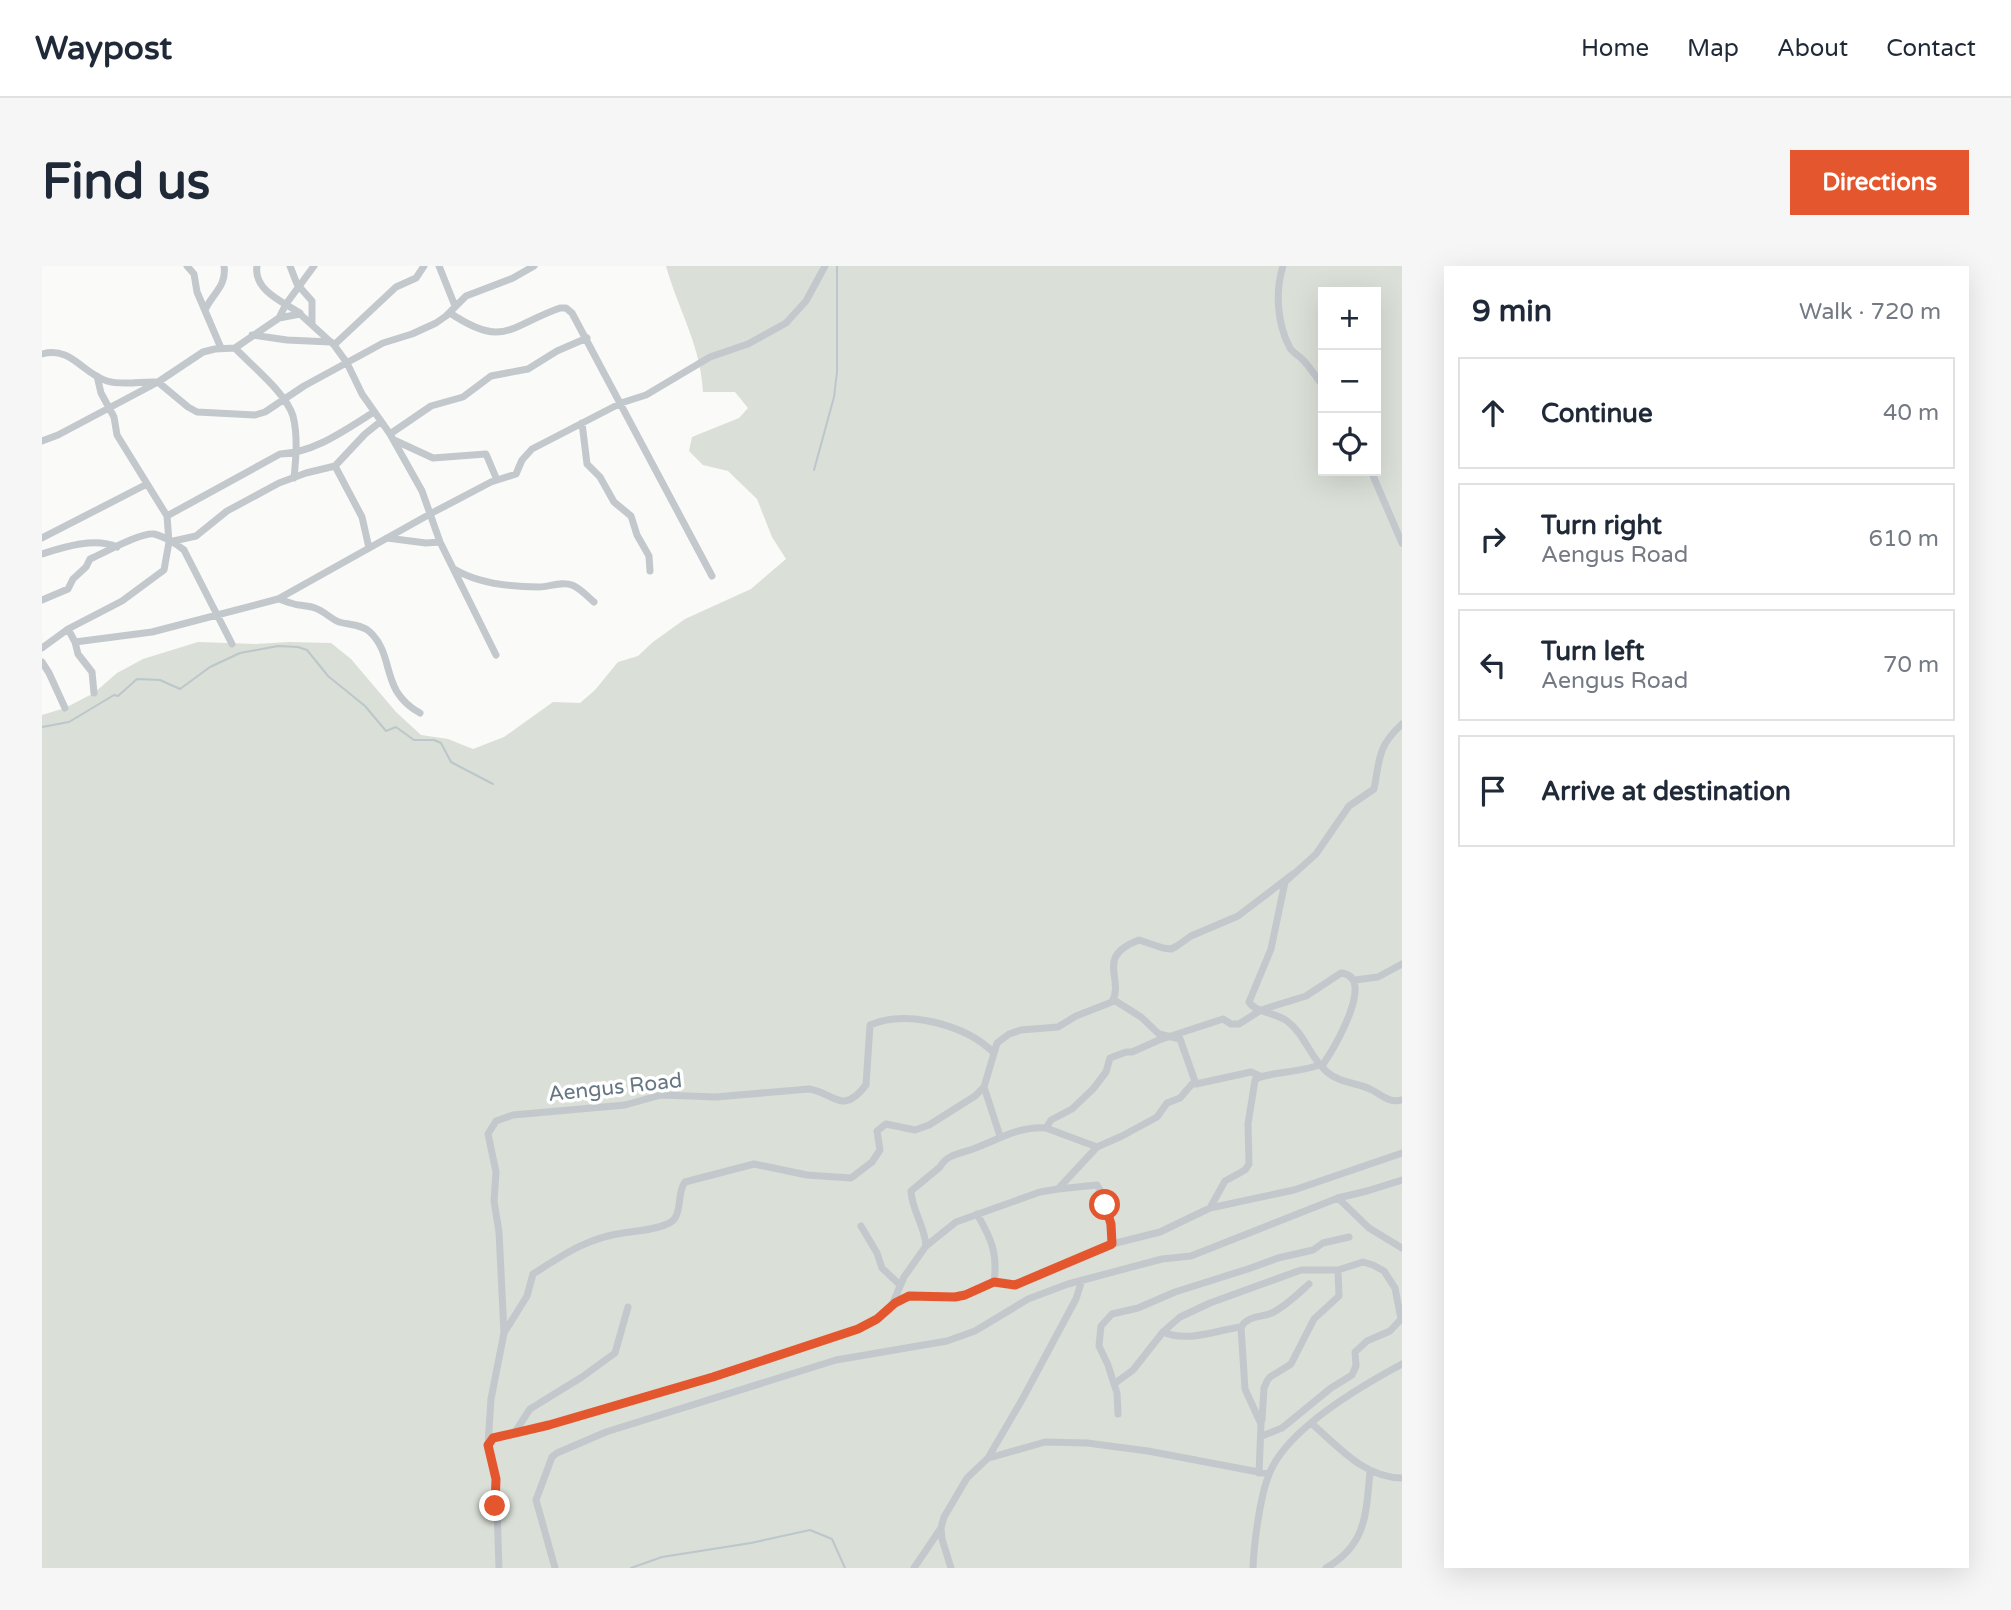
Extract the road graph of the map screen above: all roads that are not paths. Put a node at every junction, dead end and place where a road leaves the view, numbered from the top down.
1 (187, 266) edge
2 (224, 266) edge
3 (257, 266) edge
4 (290, 266) edge
5 (314, 266) edge
6 (425, 266) edge
7 (439, 266) edge
8 (534, 266) edge
9 (825, 266) edge
10 (1283, 266) edge
11 (299, 286) junction
12 (286, 304) junction
13 (453, 310) junction
14 (204, 311) junction
15 (300, 314) junction
16 (279, 317) junction
17 (312, 323) junction
18 (252, 335) junction
19 (587, 338) junction
20 (333, 343) junction
21 (221, 348) junction
22 (235, 348) junction
23 (42, 354) edge
24 (347, 363) junction
25 (97, 376) junction
26 (1318, 380) edge
27 (158, 382) junction
28 (284, 400) junction
29 (621, 403) junction
30 (108, 408) junction
31 (374, 412) junction
32 (380, 422) junction
33 (582, 423) junction
34 (392, 437) junction
35 (42, 441) edge
36 (297, 453) junction
37 (335, 466) junction
38 (1373, 476) edge
39 (294, 478) junction
40 (497, 480) junction
41 (148, 484) junction
42 (430, 514) junction
43 (167, 516) junction
44 (42, 538) edge
45 (386, 538) junction
46 (169, 542) junction
47 (440, 542) junction
48 (1402, 543) edge
49 (117, 547) junction
50 (369, 548) junction
51 (42, 554) edge
52 (453, 569) junction
53 (650, 571) dead end
54 (712, 576) dead end
55 (278, 598) junction
56 (42, 600) edge
57 (593, 602) dead end
58 (219, 615) junction
59 (68, 629) junction
60 (75, 642) junction
61 (232, 644) dead end
62 (42, 648) edge
63 (496, 654) dead end
64 (42, 662) edge
65 (94, 693) dead end
66 (65, 708) dead end
67 (420, 713) dead end
68 (1402, 724) edge
69 (1293, 874) junction
70 (1402, 964) edge
71 (1354, 981) junction
72 (1114, 1000) junction
73 (1261, 1010) junction
74 (1170, 1036) junction
75 (994, 1053) junction
76 (1320, 1065) junction
77 (1260, 1076) junction
78 (1196, 1084) junction
79 (984, 1087) junction
80 (1402, 1100) edge
81 (1046, 1128) junction
82 (1000, 1136) junction
83 (1097, 1147) junction
84 (1402, 1153) edge
85 (1402, 1180) edge
86 (1058, 1189) junction
87 (1338, 1198) junction
88 (1210, 1208) junction
89 (977, 1214) junction
90 (861, 1226) dead end
91 (1349, 1237) dead end
92 (1112, 1244) junction
93 (926, 1246) junction
94 (1402, 1248) edge
95 (1338, 1270) junction
96 (1082, 1280) junction
97 (994, 1282) junction
98 (1309, 1284) dead end
99 (900, 1285) junction
100 (892, 1305) junction
101 (628, 1307) dead end
102 (1402, 1318) edge
103 (1241, 1327) junction
104 (1163, 1332) junction
105 (504, 1334) junction
106 (1402, 1364) edge
107 (1114, 1384) junction
108 (1118, 1414) dead end
109 (1311, 1423) junction
110 (1261, 1424) junction
111 (515, 1432) junction
112 (1262, 1436) junction
113 (488, 1445) junction
114 (988, 1458) junction
115 (1370, 1471) junction
116 (1259, 1473) junction
117 (1269, 1475) junction
118 (1402, 1478) edge
119 (941, 1528) junction
120 (499, 1568) edge
121 (555, 1568) edge
122 (914, 1568) edge
123 (951, 1568) edge
124 (1253, 1568) edge
125 (1326, 1568) edge

1 - 14 street
2 - 14 street
3 - 12 street
4 - 11 street
5 - 11 street
6 - 20 street
7 - 13 street
8 - 13 street
9 - 29 street
10 - 26 street
11 - 12 street
11 - 17 street
12 - 15 street
12 - 16 street
13 - 19 street
13 - 24 street
14 - 21 street
15 - 16 street
15 - 17 street
16 - 18 street
17 - 20 street
18 - 20 street
18 - 22 street
19 - 29 street
19 - 34 street
20 - 24 street
21 - 22 street
21 - 27 street
22 - 28 street
23 - 25 street
24 - 28 street
24 - 31 street
25 - 27 street
25 - 30 street
27 - 28 street
27 - 30 street
28 - 36 street
29 - 33 street
29 - 54 street
30 - 35 street
30 - 41 street
31 - 32 street
31 - 36 street
32 - 34 street
32 - 37 street
33 - 40 street
33 - 53 street
34 - 40 street
34 - 42 street
36 - 39 street
36 - 43 street
37 - 39 street
37 - 50 street
38 - 48 street
39 - 46 street
40 - 42 street
41 - 43 street
41 - 44 street
42 - 45 street
42 - 47 street
43 - 46 street
45 - 47 street
45 - 50 street
46 - 49 street
46 - 58 street
46 - 59 street
47 - 52 street
49 - 51 street
49 - 56 street
50 - 55 street
52 - 57 street
52 - 63 street
55 - 58 street
55 - 67 street
58 - 60 street
58 - 61 street
59 - 60 street
59 - 62 street
60 - 65 street
64 - 66 street
68 - 69 street
69 - 72 street
69 - 73 street
70 - 71 street
71 - 73 street
71 - 76 street
72 - 74 street
72 - 75 street
73 - 74 street
73 - 76 street
74 - 78 street
74 - 81 street
75 - 79 street
75 - 105 street, Aengus Road
76 - 77 street
76 - 80 street
77 - 78 street
77 - 88 street
78 - 83 street
79 - 82 street
79 - 105 street
81 - 82 street
81 - 83 street
82 - 93 street
83 - 86 street
84 - 88 street
85 - 87 street
86 - 89 street
86 - 92 street
87 - 94 street
87 - 96 street
88 - 92 street
89 - 93 street
89 - 97 street
90 - 99 street
91 - 107 street
92 - 97 street
93 - 99 street
95 - 102 street
95 - 104 street
95 - 110 street
96 - 114 street
96 - 121 street
97 - 100 street
98 - 103 street
99 - 100 street
100 - 111 street
101 - 111 street
102 - 112 street
103 - 104 street
103 - 110 street
104 - 107 street
105 - 113 street, Aengus Road
106 - 109 street
107 - 108 street
109 - 115 street
109 - 117 street
110 - 112 street
111 - 113 street
112 - 116 street
113 - 120 street, Aengus Road
114 - 116 street
114 - 119 street
115 - 118 street
115 - 125 street
116 - 117 street
117 - 124 street
119 - 122 street
119 - 123 street

